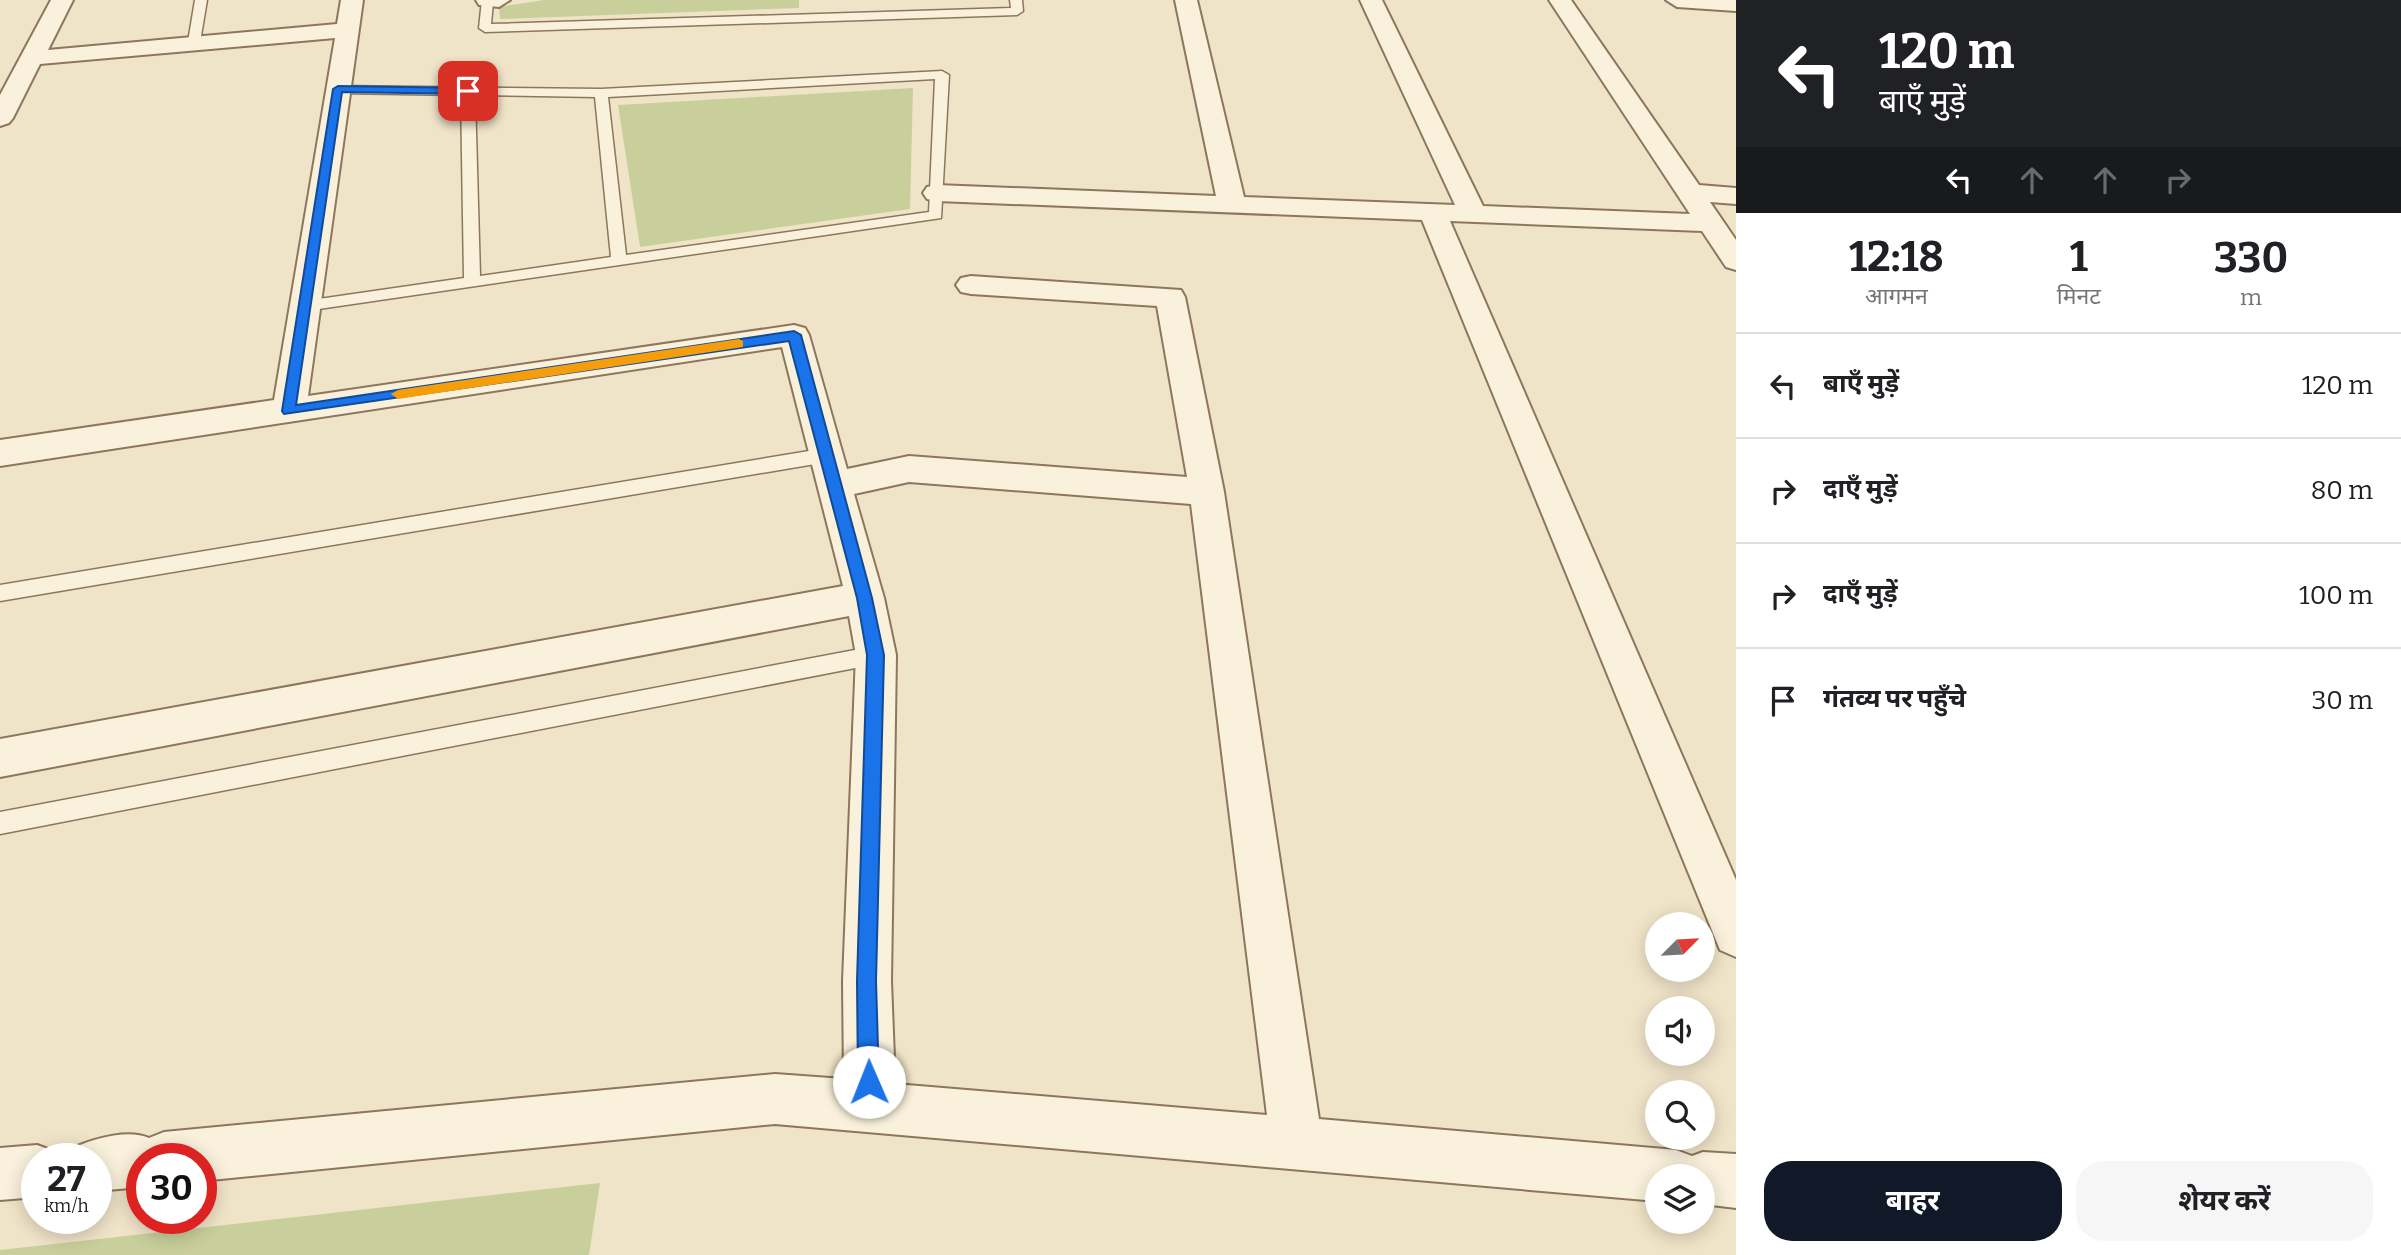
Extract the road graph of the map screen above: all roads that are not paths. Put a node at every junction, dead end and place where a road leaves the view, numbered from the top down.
1 (62, 0) edge
2 (201, 0) edge
3 (352, 0) edge
4 (815, 0) edge
5 (1016, 0) edge
6 (1186, 0) edge
7 (1371, 0) edge
8 (1560, 0) edge
9 (1676, 0) edge
10 (491, 1) edge
11 (1725, 2) edge
12 (817, 18) junction
13 (347, 30) junction
14 (194, 42) junction
15 (32, 58) junction
16 (338, 89) junction
17 (7, 90) edge
18 (468, 91) junction
19 (601, 93) junction
20 (0, 118) edge
21 (937, 193) junction
22 (1690, 193) junction
23 (1736, 196) edge
24 (1233, 205) junction
25 (1433, 214) junction
26 (1474, 215) junction
27 (1711, 223) junction
28 (619, 260) junction
29 (1736, 261) edge
30 (472, 282) junction
31 (971, 285) dead end
32 (305, 306) junction
33 (289, 411) junction
34 (0, 453) edge
35 (831, 470) junction
36 (1207, 492) junction
37 (0, 593) edge
38 (865, 598) junction
39 (876, 655) junction
40 (0, 758) edge
41 (0, 823) edge
42 (1736, 934) edge
43 (870, 1107) junction
44 (1297, 1145) junction
45 (217, 1153) edge
46 (21, 1172) edge
47 (1645, 1173) edge
48 (0, 1174) edge
49 (1715, 1179) edge
50 (1736, 1181) edge

1 - 15 street
2 - 14 lane
3 - 13 street
4 - 12 lane
5 - 12 lane
6 - 24 street
7 - 26 street
8 - 22 street
9 - 11 street
10 - 12 lane
13 - 14 street
13 - 16 street
14 - 15 street
15 - 17 street
16 - 18 lane
16 - 32 street
17 - 20 street
18 - 19 lane
18 - 30 lane
19 - 21 lane
19 - 28 lane
21 - 24 street
21 - 28 lane
22 - 23 street
22 - 27 street
24 - 25 street
25 - 26 street
25 - 42 street
26 - 27 street
27 - 29 street
28 - 30 lane
30 - 32 lane
31 - 36 street
32 - 33 street
33 - 34 street
33 - 35 street
35 - 36 street
35 - 37 lane
35 - 38 street
36 - 44 street
38 - 39 street
38 - 40 street
39 - 41 lane
39 - 43 street
43 - 44 street
43 - 45 street
44 - 47 street
46 - 48 street
49 - 50 street

